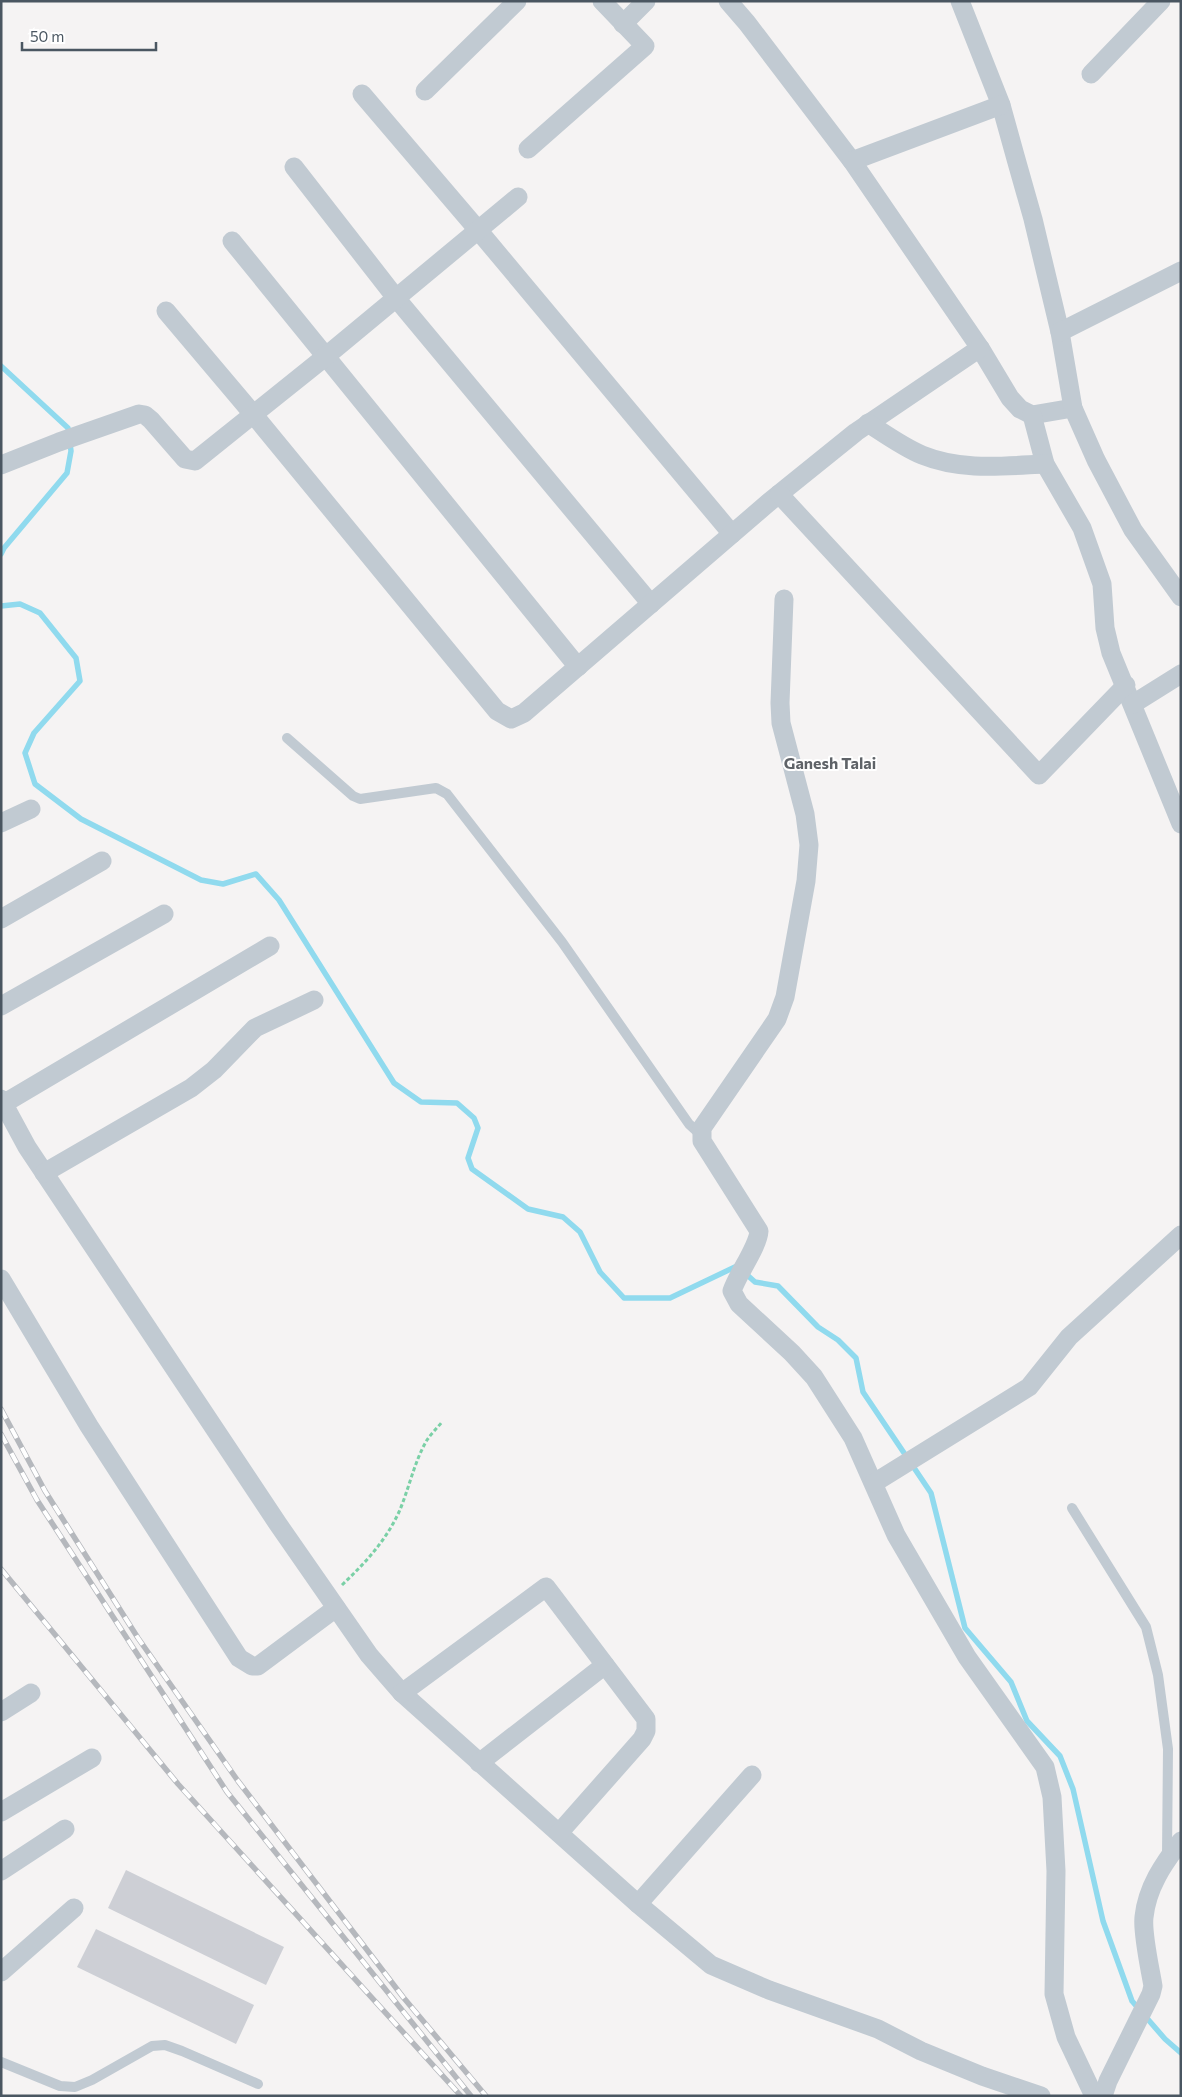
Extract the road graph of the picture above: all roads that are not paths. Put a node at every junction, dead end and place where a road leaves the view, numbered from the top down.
1 (517, 1) edge
2 (602, 1) edge
3 (646, 1) edge
4 (728, 1) edge
5 (960, 1) edge
6 (1161, 1) edge
7 (623, 24) junction
8 (1091, 74) dead end
9 (426, 91) dead end
10 (362, 94) dead end
11 (1001, 105) junction
12 (528, 149) dead end
13 (852, 161) junction
14 (294, 166) dead end
15 (518, 197) dead end
16 (478, 230) junction
17 (232, 241) dead end
18 (1181, 271) edge
19 (396, 298) junction
20 (166, 311) dead end
21 (1060, 332) junction
22 (980, 348) junction
23 (325, 357) junction
24 (1073, 408) junction
25 (253, 414) junction
26 (1032, 415) junction
27 (868, 424) junction
28 (1045, 464) junction
29 (1, 465) edge
30 (779, 494) junction
31 (732, 534) junction
32 (1181, 597) edge
33 (784, 599) dead end
34 (650, 604) junction
35 (578, 667) junction
36 (1181, 674) edge
37 (1126, 685) junction
38 (1133, 704) junction
39 (286, 738) dead end
40 (31, 809) dead end
41 (1, 823) edge
42 (1181, 824) edge
43 (102, 862) dead end
44 (164, 914) dead end
45 (1, 919) edge
46 (270, 946) dead end
47 (314, 1000) dead end
48 (1, 1006) edge
49 (2, 1101) edge
50 (701, 1135) junction
51 (44, 1173) junction
52 (1181, 1234) edge
53 (1, 1279) edge
54 (874, 1483) junction
55 (1072, 1508) dead end
56 (332, 1603) junction
57 (605, 1665) junction
58 (31, 1693) dead end
59 (402, 1694) junction
60 (1, 1712) edge
61 (92, 1758) dead end
62 (480, 1763) junction
63 (752, 1775) dead end
64 (1, 1812) edge
65 (65, 1829) dead end
66 (559, 1833) junction
67 (1181, 1841) edge
68 (1167, 1859) junction
69 (1, 1871) edge
70 (638, 1904) junction
71 (74, 1908) dead end
72 (1, 1972) edge
73 (1, 2062) edge
74 (258, 2084) dead end
75 (1041, 2096) edge
76 (1094, 2096) edge
77 (1103, 2096) edge

1 - 9 street
2 - 7 street
3 - 7 street
4 - 13 street
5 - 11 street
6 - 8 street
7 - 12 street
10 - 16 street
11 - 13 street
11 - 21 street
13 - 22 street
14 - 19 street
15 - 16 street
16 - 19 street
16 - 31 street
17 - 23 street
18 - 21 street
19 - 23 street
19 - 34 street
20 - 25 street
21 - 24 street
22 - 26 street
22 - 27 street
23 - 25 street
23 - 35 street
24 - 26 street
24 - 32 street
25 - 29 street
25 - 35 street
26 - 28 street
27 - 28 street
27 - 30 street
28 - 37 street
30 - 31 street
30 - 37 street
31 - 34 street
33 - 50 street
34 - 35 street
36 - 38 street
37 - 38 street
38 - 42 street
39 - 50 lane
40 - 41 street
43 - 45 street
44 - 48 street
46 - 49 street
47 - 51 street
49 - 51 street
50 - 54 street
51 - 56 street
52 - 54 street
53 - 56 street
54 - 76 street
55 - 68 lane
56 - 59 street
57 - 59 street
57 - 62 street
57 - 66 street
58 - 60 street
59 - 62 street
61 - 64 street
62 - 66 street
63 - 70 street
65 - 69 street
66 - 70 street
67 - 68 street
68 - 77 street
70 - 75 street
71 - 72 street
73 - 74 lane

